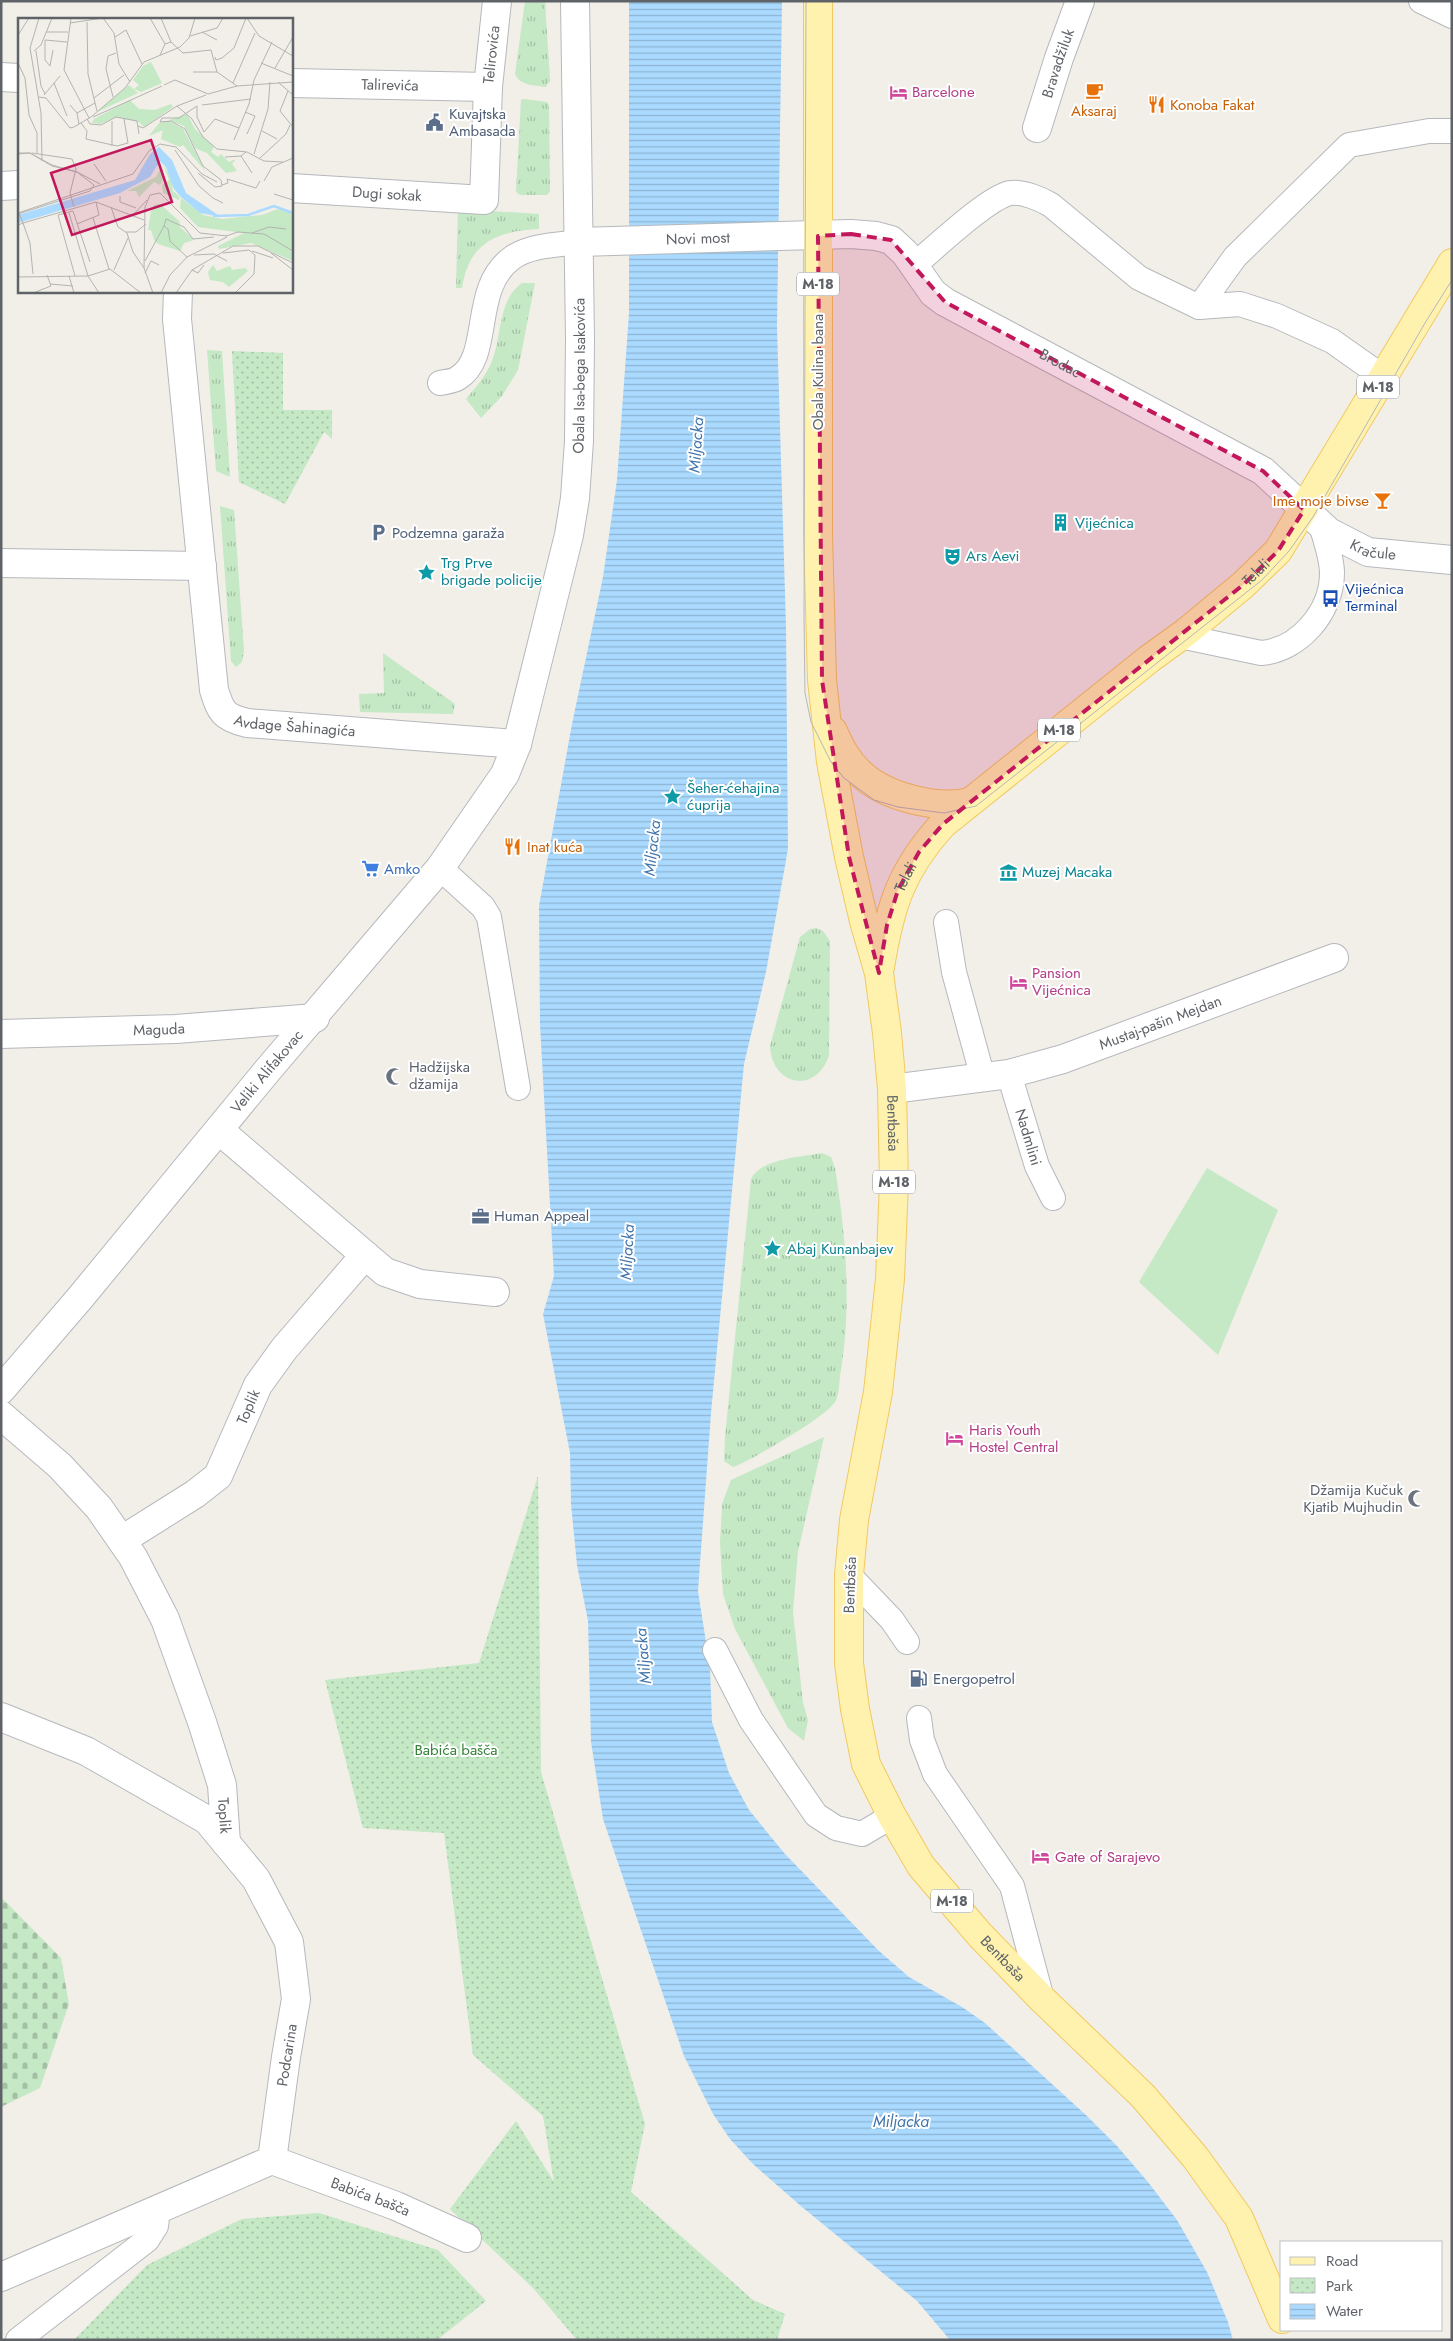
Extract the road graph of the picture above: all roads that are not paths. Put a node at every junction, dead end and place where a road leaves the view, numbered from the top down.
1 (497, 1) edge
2 (574, 1) edge
3 (818, 1) edge
4 (1080, 1) edge
5 (1421, 1) edge
6 (1452, 16) edge
7 (1, 77) edge
8 (18, 78) edge
9 (292, 83) edge
10 (488, 87) junction
11 (1037, 128) dead end
12 (1452, 131) edge
13 (18, 185) edge
14 (1, 186) edge
15 (292, 188) edge
16 (484, 200) joint
17 (818, 236) junction
18 (579, 242) junction
19 (1452, 263) edge
20 (913, 266) junction
21 (178, 292) edge
22 (1199, 306) junction
23 (1383, 377) junction
24 (440, 383) dead end
25 (1312, 517) junction
26 (1452, 560) edge
27 (1, 564) edge
28 (202, 566) junction
29 (1180, 636) junction
30 (824, 713) junction
31 (517, 744) junction
32 (970, 802) junction
33 (440, 868) junction
34 (946, 922) dead end
35 (1334, 958) dead end
36 (879, 973) junction
37 (315, 1018) junction
38 (1, 1034) edge
39 (996, 1076) junction
40 (518, 1088) dead end
41 (892, 1089) junction
42 (219, 1130) junction
43 (1053, 1198) dead end
44 (365, 1255) junction
45 (495, 1292) dead end
46 (1, 1390) edge
47 (1, 1416) edge
48 (122, 1540) junction
49 (849, 1575) junction
50 (907, 1642) dead end
51 (715, 1650) dead end
52 (1, 1717) edge
53 (918, 1718) dead end
54 (892, 1816) junction
55 (226, 1843) junction
56 (1042, 1999) junction
57 (272, 2160) junction
58 (158, 2210) junction
59 (467, 2238) dead end
60 (1, 2277) edge
61 (1280, 2314) edge
62 (18, 2340) edge

1 - 10 street, Telirovića
2 - 18 street, Obala Isa-bega Isakovića
3 - 17 main road, Obala Kulina bana / M-18
4 - 11 street, Bravadžiluk
5 - 6 lane
7 - 8 street
9 - 10 street, Talirevića
10 - 16 street, Telirovića
12 - 22 lane
13 - 14 street
15 - 16 street, Dugi sokak
17 - 18 street, Novi most
17 - 20 street, Brodac
17 - 30 main road, Obala Kulina bana / M-18
18 - 24 lane
18 - 31 street, Obala Isa-bega Isakovića
19 - 23 main road, Telali / M-18
20 - 22 lane
20 - 25 street, Brodac
21 - 28 street, Avdage Šahinagića
22 - 23 lane
23 - 25 main road, Telali / M-18
25 - 26 street, Kračule
25 - 29 main road, Telali / M-18
25 - 29 lane
27 - 28 street
28 - 31 street, Avdage Šahinagića
29 - 32 main road, Telali / M-18
30 - 32 main road, Telali / M-18
30 - 36 main road, Bentbaša / M-18
31 - 33 street, Veliki Alifakovac
32 - 36 main road, Telali / M-18
33 - 37 street, Veliki Alifakovac
33 - 40 lane
34 - 39 lane
35 - 39 street, Mustaj-pašin Mejdan
36 - 41 main road, Bentbaša / M-18
37 - 38 street, Maguda
37 - 42 street, Veliki Alifakovac
39 - 41 street, Mustaj-pašin Mejdan
39 - 43 lane, Nadmlini
41 - 49 main road, Bentbaša / M-18
42 - 44 street
42 - 46 street, Veliki Alifakovac
44 - 45 street
44 - 48 street, Toplik
47 - 48 street, Toplik
48 - 55 street, Toplik
49 - 50 lane
49 - 54 main road, Bentbaša / M-18
51 - 54 lane
52 - 55 street, Podcarina
53 - 56 lane
54 - 56 main road, Bentbaša / M-18
55 - 57 street, Podcarina
56 - 61 main road, Bentbaša / M-18
57 - 58 street
57 - 59 street, Babića bašča
58 - 60 street
58 - 62 lane

